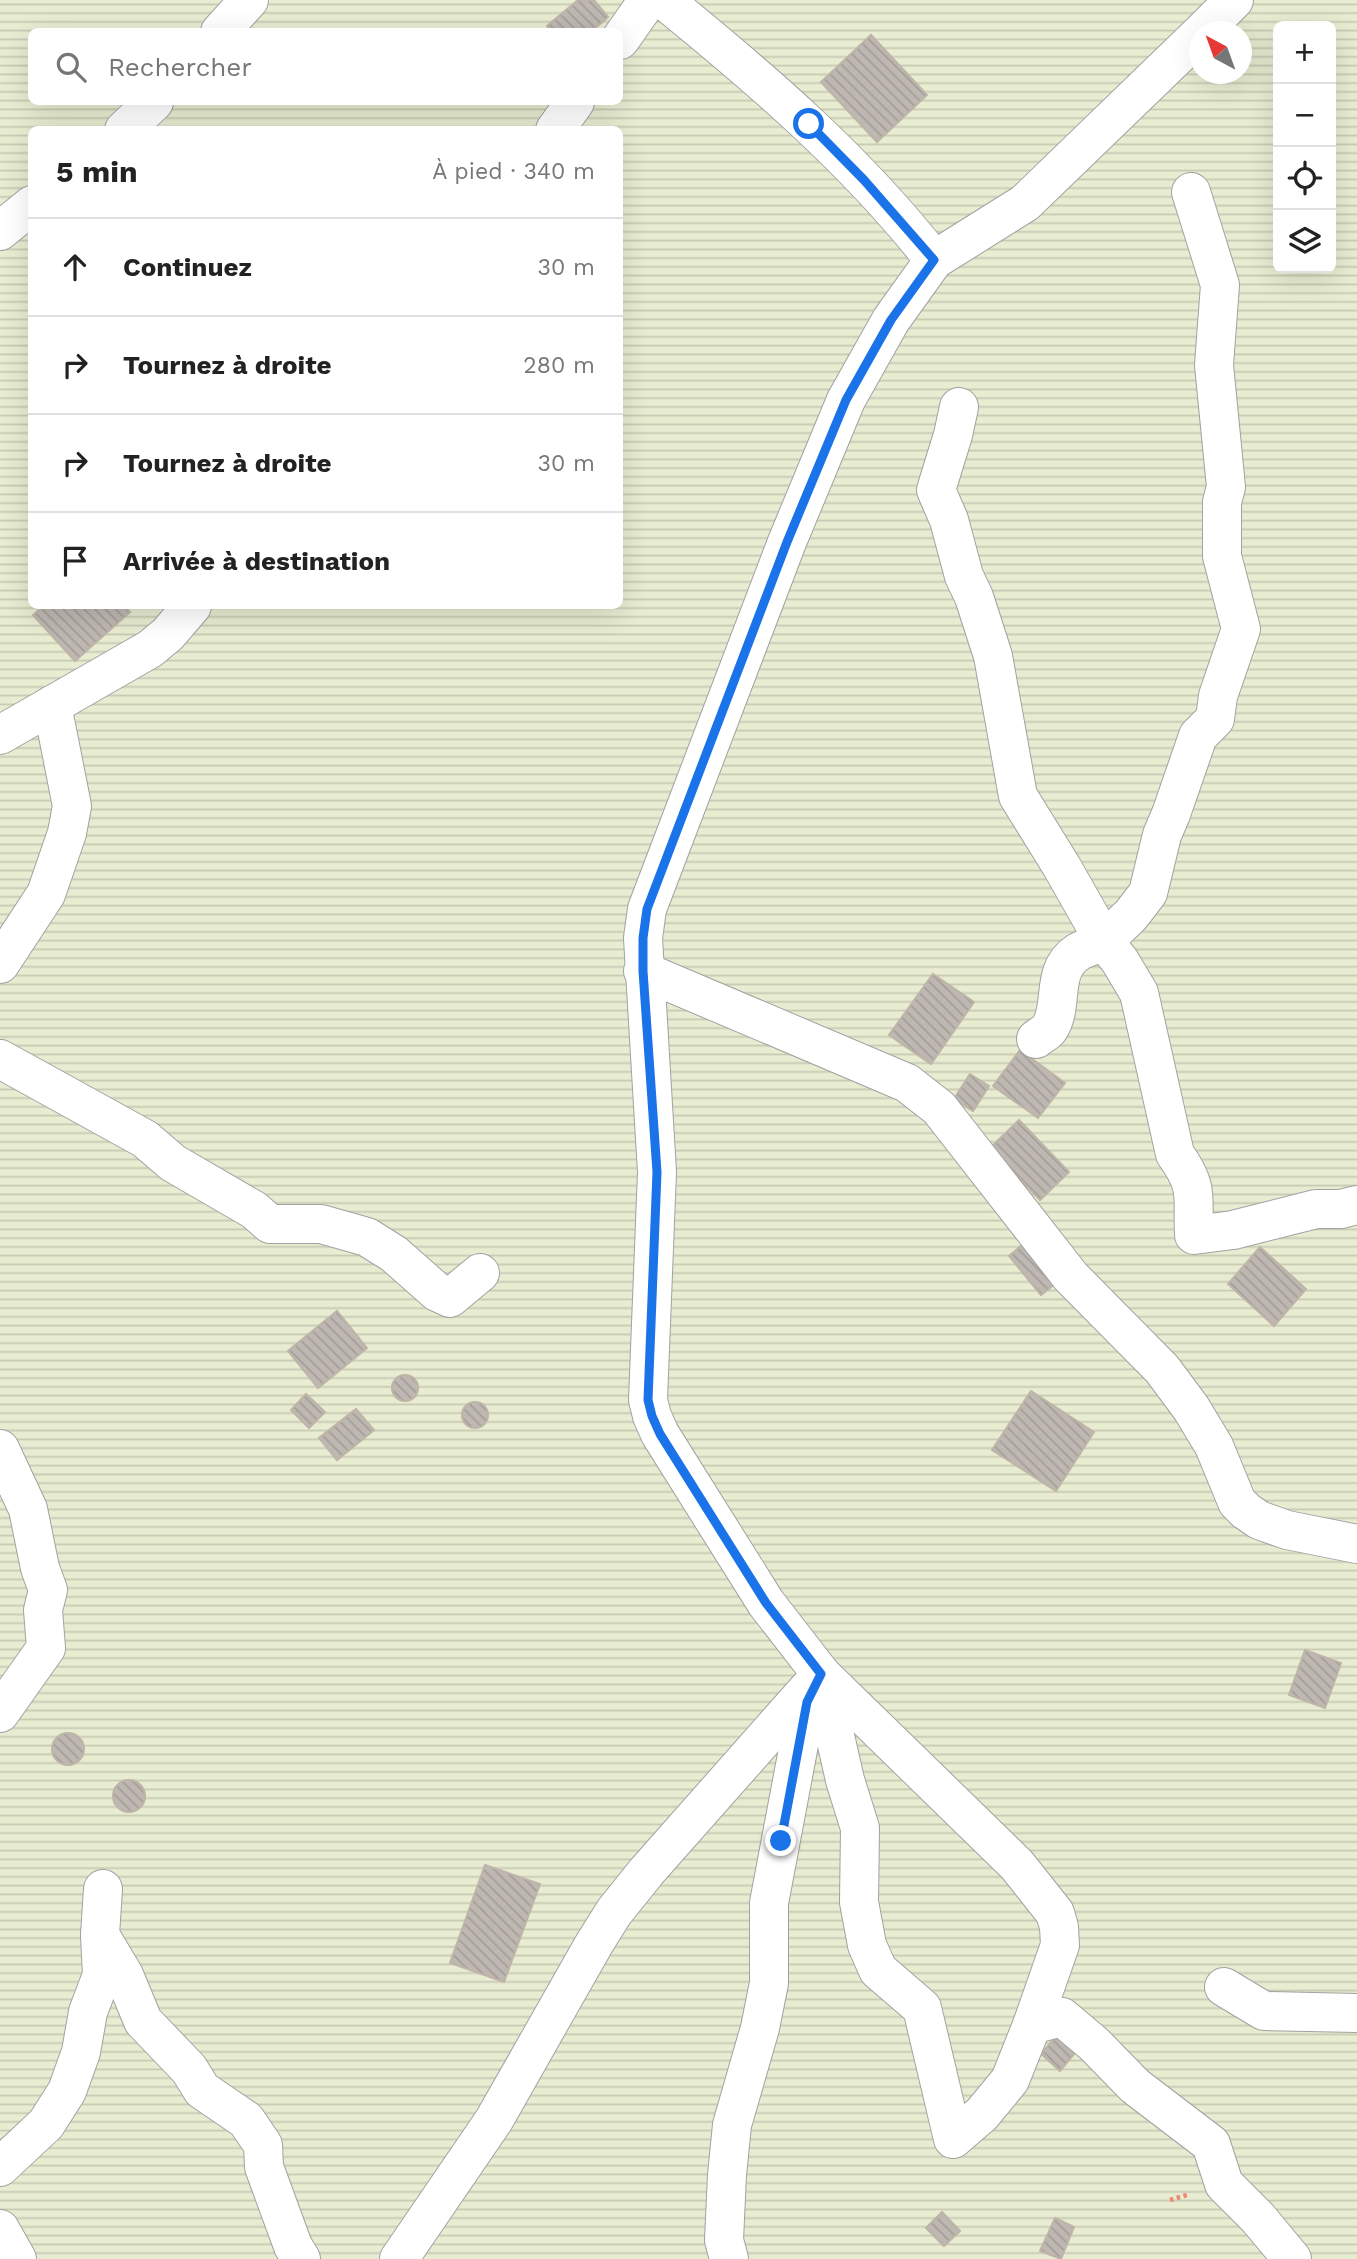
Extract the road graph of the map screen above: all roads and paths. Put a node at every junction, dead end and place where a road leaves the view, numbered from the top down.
1 (249, 0) edge
2 (648, 0) edge
3 (664, 0) edge
4 (1234, 0) edge
5 (1213, 21) edge
6 (224, 28) edge
7 (623, 36) edge
8 (1189, 45) edge
9 (151, 105) edge
10 (573, 105) edge
11 (128, 126) edge
12 (558, 126) edge
13 (1191, 192) dead end
14 (28, 208) edge
15 (0, 231) edge
16 (934, 260) junction
17 (959, 407) dead end
18 (189, 609) edge
19 (52, 705) junction
20 (0, 735) edge
21 (1104, 942) junction
22 (0, 964) edge
23 (643, 971) junction
24 (1036, 1040) dead end
25 (0, 1059) edge
26 (1357, 1205) edge
27 (480, 1273) dead end
28 (0, 1449) edge
29 (1357, 1544) edge
30 (821, 1674) junction
31 (0, 1713) edge
32 (103, 1889) dead end
33 (100, 1934) junction
34 (1224, 1987) dead end
35 (1357, 2013) edge
36 (1032, 2025) junction
37 (0, 2167) edge
38 (0, 2229) edge
39 (17, 2259) edge
40 (301, 2259) edge
41 (399, 2259) edge
42 (729, 2259) edge
43 (1292, 2259) edge

1 - 6 street
2 - 7 street
3 - 16 street
4 - 5 street
8 - 16 street
9 - 11 street
10 - 12 street
13 - 21 street
14 - 15 street
16 - 23 street
17 - 21 street
18 - 19 street
19 - 20 street
19 - 22 street
21 - 24 street
21 - 26 street
23 - 29 street
23 - 30 street
25 - 27 street
28 - 31 street
30 - 36 street
30 - 36 street
30 - 41 street
30 - 42 street
32 - 33 street
33 - 37 street
33 - 40 street
34 - 35 street
36 - 43 street
38 - 39 street

